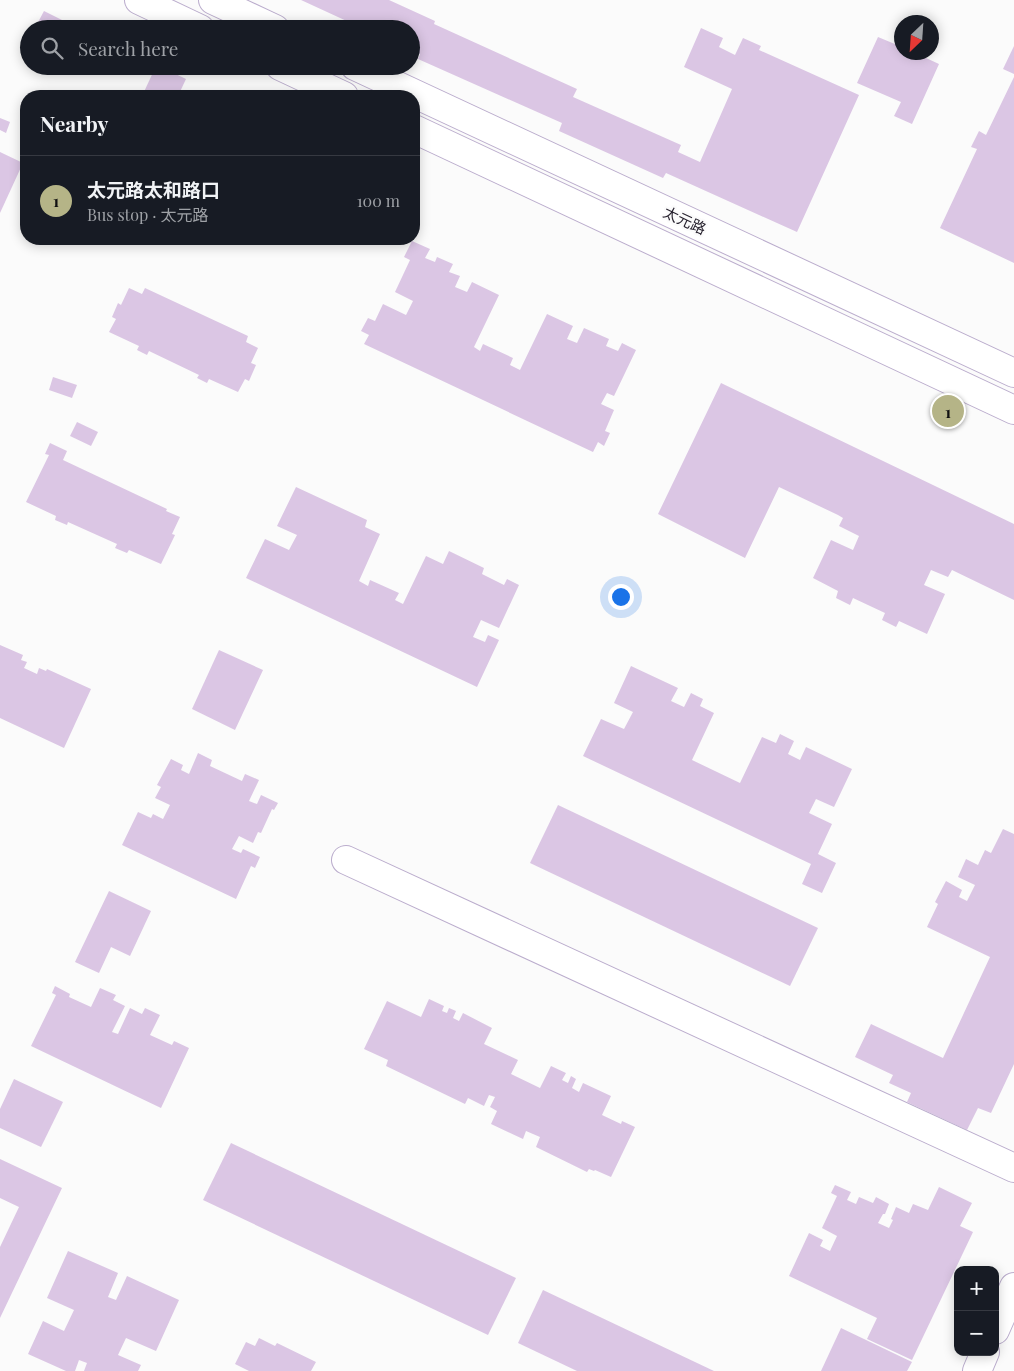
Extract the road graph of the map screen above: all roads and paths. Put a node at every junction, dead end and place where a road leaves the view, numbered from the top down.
1 (139, 0) edge
2 (213, 0) edge
3 (181, 20) edge
4 (256, 20) edge
5 (299, 75) edge
6 (374, 75) edge
7 (331, 90) edge
8 (407, 90) edge
9 (420, 96) edge
10 (420, 132) edge
11 (1014, 373) edge
12 (1014, 410) edge
13 (346, 860) dead end
14 (1014, 1168) edge
15 (1014, 1287) edge
16 (999, 1321) edge
17 (983, 1356) edge
18 (977, 1371) edge

1 - 3 main road
2 - 4 main road
5 - 7 main road
6 - 8 main road, 太元路
9 - 11 main road, 太元路
10 - 12 main road
13 - 14 main road
15 - 16 main road
17 - 18 main road

